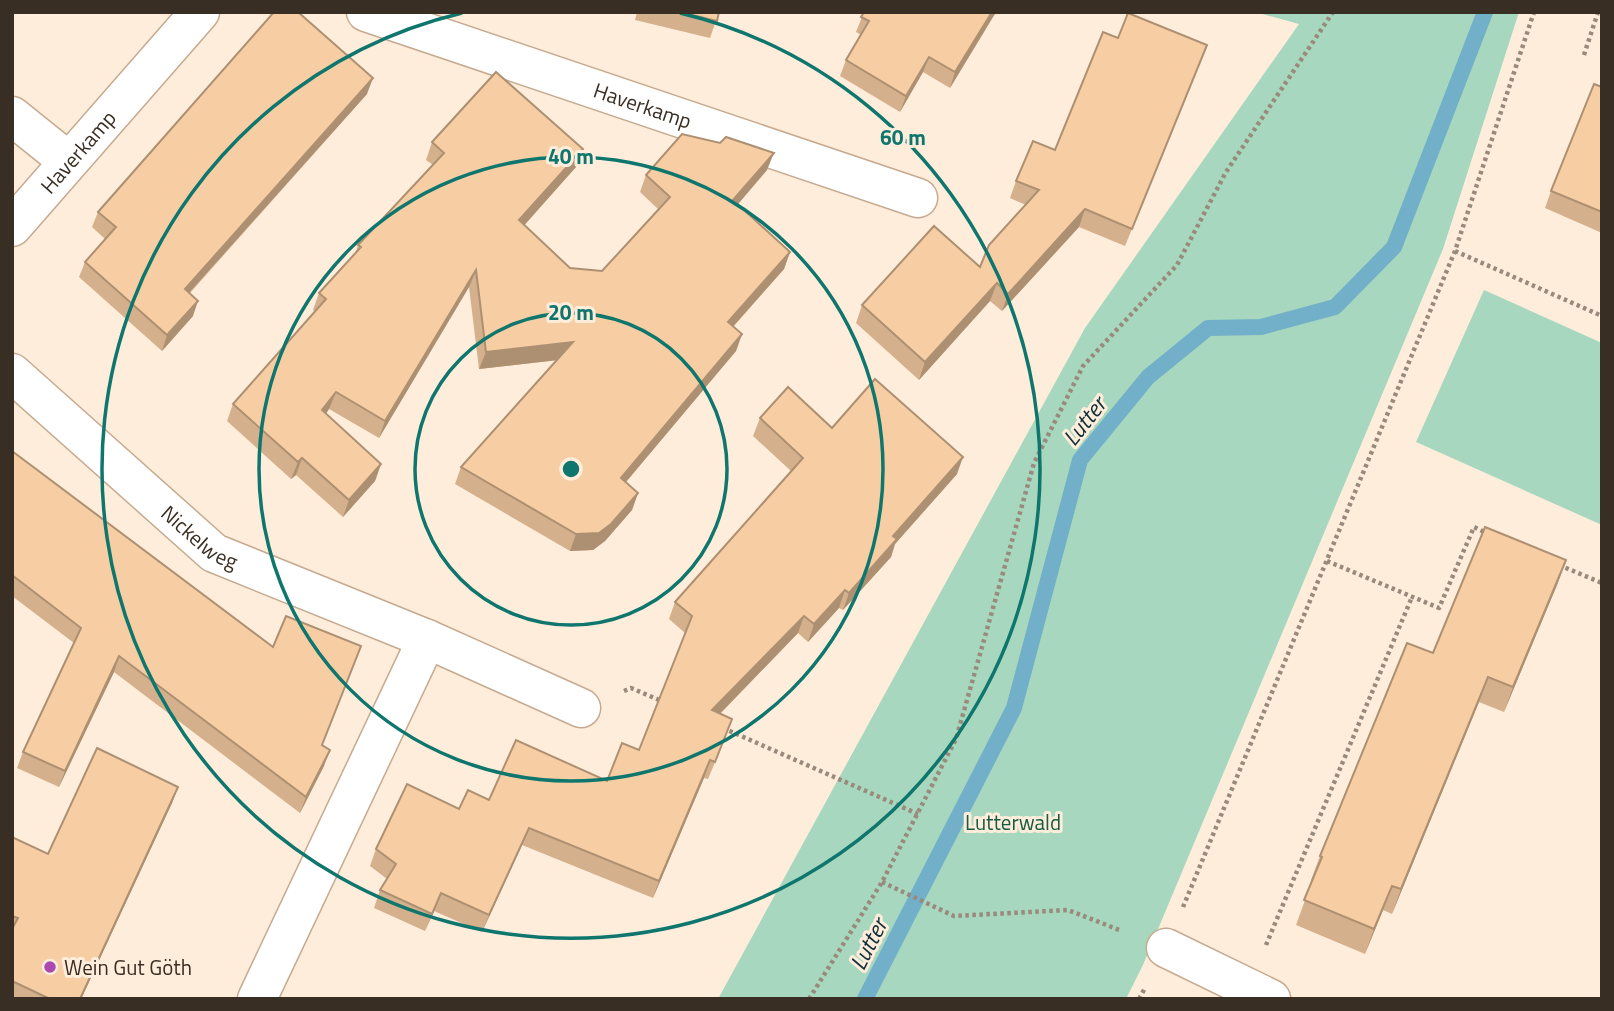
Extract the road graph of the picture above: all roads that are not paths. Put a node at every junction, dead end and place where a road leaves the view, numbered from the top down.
1 (200, 12) edge
2 (366, 12) edge
3 (12, 116) edge
4 (68, 161) junction
5 (918, 198) dead end
6 (12, 227) edge
7 (12, 373) edge
8 (426, 639) junction
9 (581, 708) road end
10 (1166, 948) road end
11 (1259, 994) edge
12 (257, 999) edge

1 - 4 street, Haverkamp
2 - 5 street, Haverkamp
3 - 4 street
4 - 6 street, Haverkamp
7 - 8 street, Nickelweg
8 - 9 street, Nickelweg
8 - 12 street
10 - 11 street

